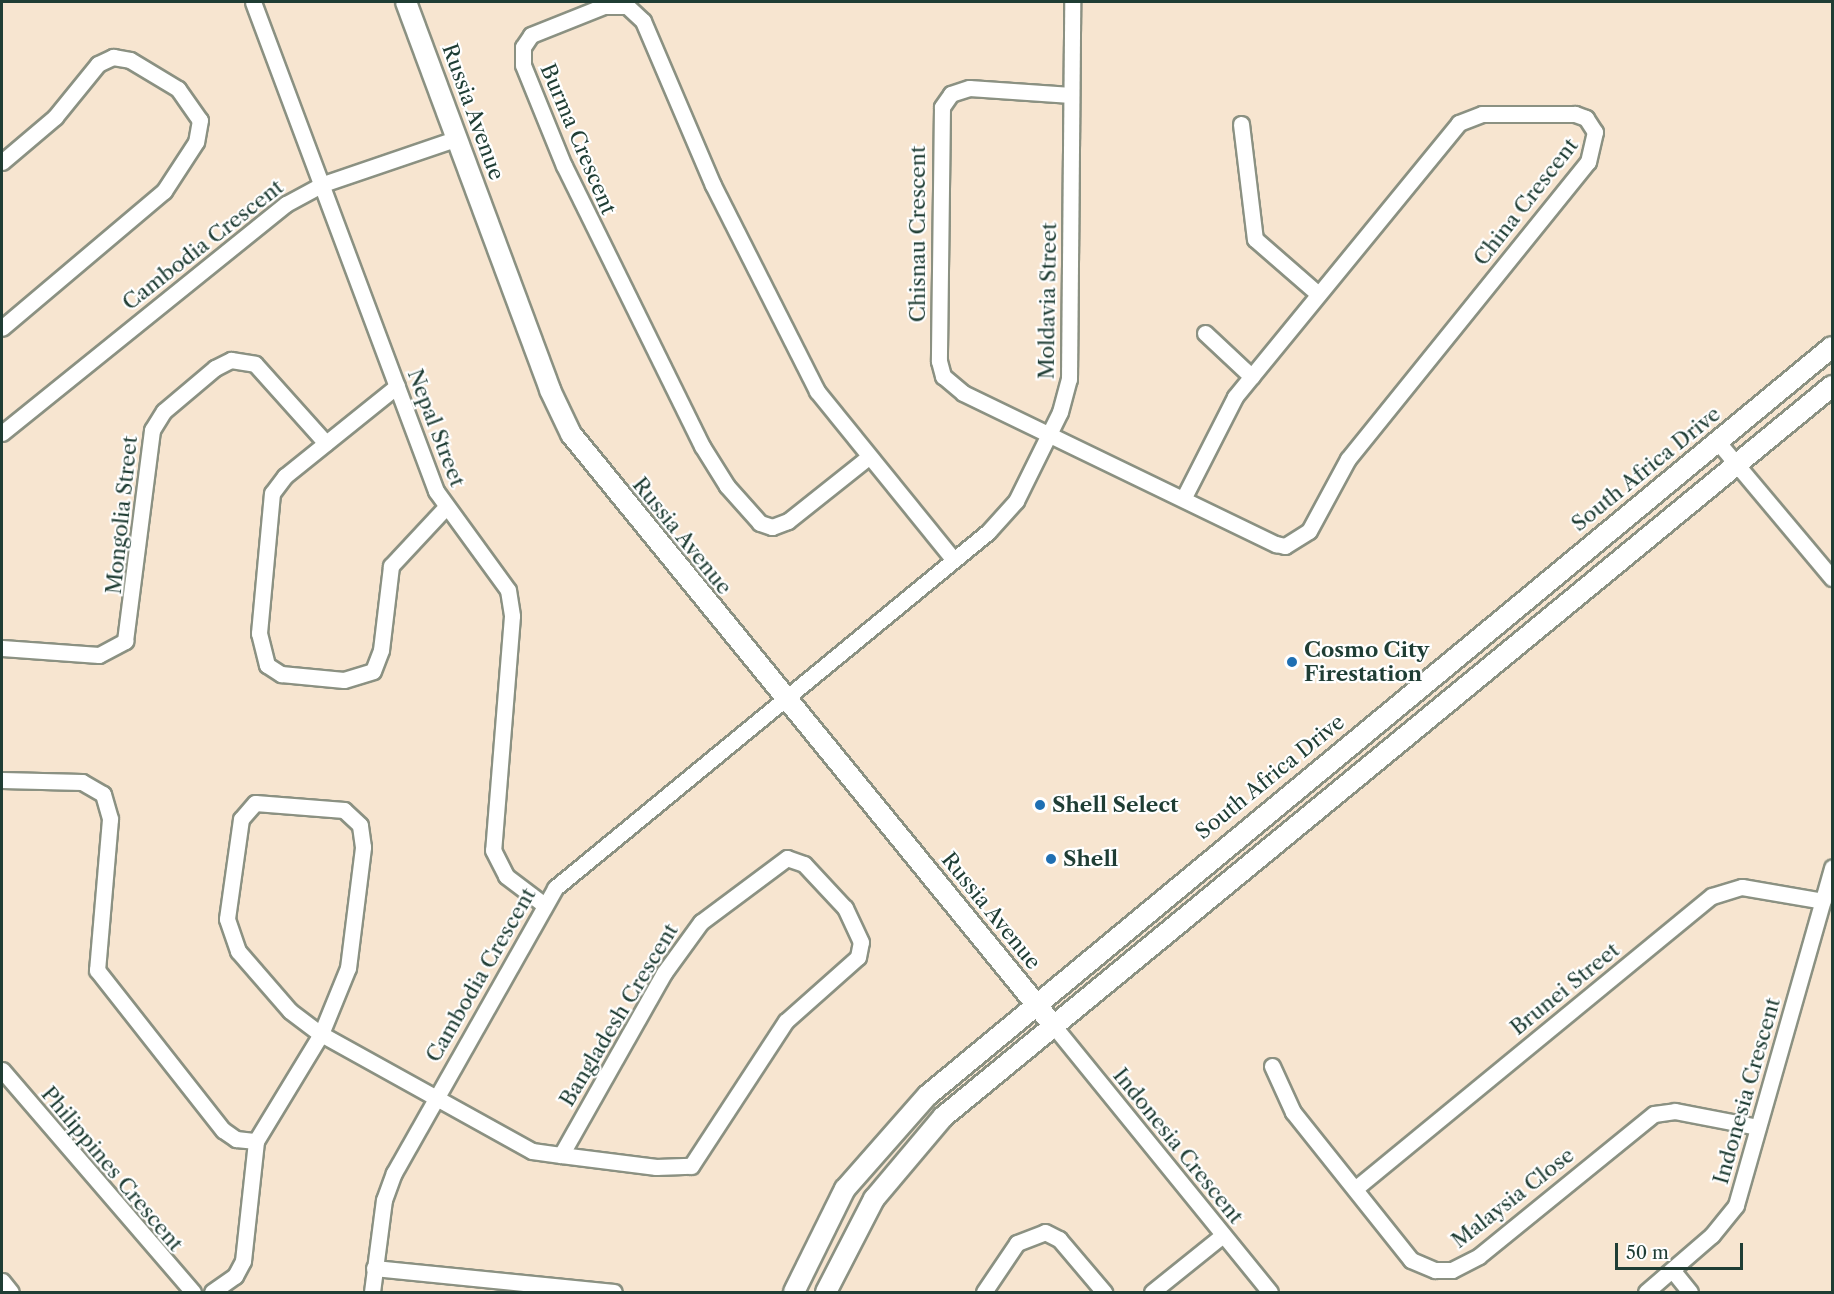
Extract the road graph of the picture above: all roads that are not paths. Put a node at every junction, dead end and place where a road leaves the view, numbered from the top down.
1 (253, 2) edge
2 (406, 2) edge
3 (1072, 2) edge
4 (1071, 95) junction
5 (1241, 124) dead end
6 (458, 138) junction
7 (2, 162) edge
8 (323, 184) junction
9 (1318, 294) junction
10 (2, 328) edge
11 (1205, 333) dead end
12 (1833, 347) edge
13 (1252, 377) junction
14 (397, 386) junction
15 (1833, 386) edge
16 (2, 433) edge
17 (1048, 435) junction
18 (1717, 441) junction
19 (326, 443) junction
20 (866, 459) junction
21 (1738, 465) junction
22 (1183, 499) junction
23 (445, 508) junction
24 (953, 559) junction
25 (1833, 578) edge
26 (2, 648) edge
27 (784, 697) junction
28 (2, 780) edge
29 (1833, 867) edge
30 (1823, 901) junction
31 (543, 904) junction
32 (1034, 1002) junction
33 (1053, 1025) junction
34 (321, 1034) junction
35 (1272, 1066) dead end
36 (2, 1070) edge
37 (435, 1098) junction
38 (1757, 1127) junction
39 (256, 1141) junction
40 (561, 1155) junction
41 (1356, 1188) junction
42 (1223, 1236) junction
43 (374, 1268) junction
44 (1673, 1271) junction
45 (2, 1281) edge
46 (511, 1287) edge
47 (11, 1293) edge
48 (193, 1293) edge
49 (212, 1293) edge
50 (372, 1293) edge
51 (614, 1293) edge
52 (794, 1293) edge
53 (826, 1293) edge
54 (984, 1293) edge
55 (1104, 1293) edge
56 (1152, 1293) edge
57 (1270, 1293) edge
58 (1646, 1293) edge
59 (1690, 1293) edge

1 - 8 street, Nepal Street
2 - 6 street, Russia Avenue
3 - 4 street, Moldavia Street
4 - 17 street, Moldavia Street
4 - 17 street, Chisnau Crescent
5 - 9 street
6 - 8 street, Cambodia Crescent
6 - 27 street, Russia Avenue
7 - 10 street
8 - 14 street, Nepal Street
8 - 16 street, Cambodia Crescent
9 - 13 street, China Crescent
9 - 22 street, China Crescent
11 - 13 street
12 - 18 street, South Africa Drive
13 - 22 street, China Crescent
14 - 19 street
14 - 23 street, Nepal Street
15 - 21 street
17 - 22 street, China Crescent
17 - 24 street, Moldavia Street
18 - 21 street
18 - 32 street, South Africa Drive
19 - 23 street
19 - 26 street, Mongolia Street
20 - 20 street, Burma Crescent
20 - 24 street, Burma Crescent
21 - 25 street
21 - 33 street
23 - 31 street, Nepal Street
24 - 27 street, Moldavia Street
27 - 31 street, Cambodia Crescent
27 - 32 street, Russia Avenue
28 - 39 street
29 - 30 street, Indonesia Crescent
30 - 38 street, Indonesia Crescent
30 - 41 street, Brunei Street
31 - 37 street, Cambodia Crescent
32 - 33 street, Russia Avenue
32 - 52 street, South Africa Drive
33 - 42 street, Indonesia Crescent
33 - 53 street
34 - 34 street
34 - 37 street, Bangladesh Crescent
34 - 39 street
35 - 41 street, Malaysia Close
36 - 48 street, Philippines Crescent
37 - 40 street, Bangladesh Crescent
37 - 43 street, Cambodia Crescent
38 - 41 street, Malaysia Close
38 - 44 street, Indonesia Crescent
39 - 49 street
40 - 40 street, Bangladesh Crescent
42 - 56 street
42 - 57 street, Indonesia Crescent
43 - 46 street
43 - 50 street, Cambodia Crescent
44 - 58 street, Indonesia Crescent
44 - 59 street
45 - 47 street
46 - 51 street
54 - 55 street

